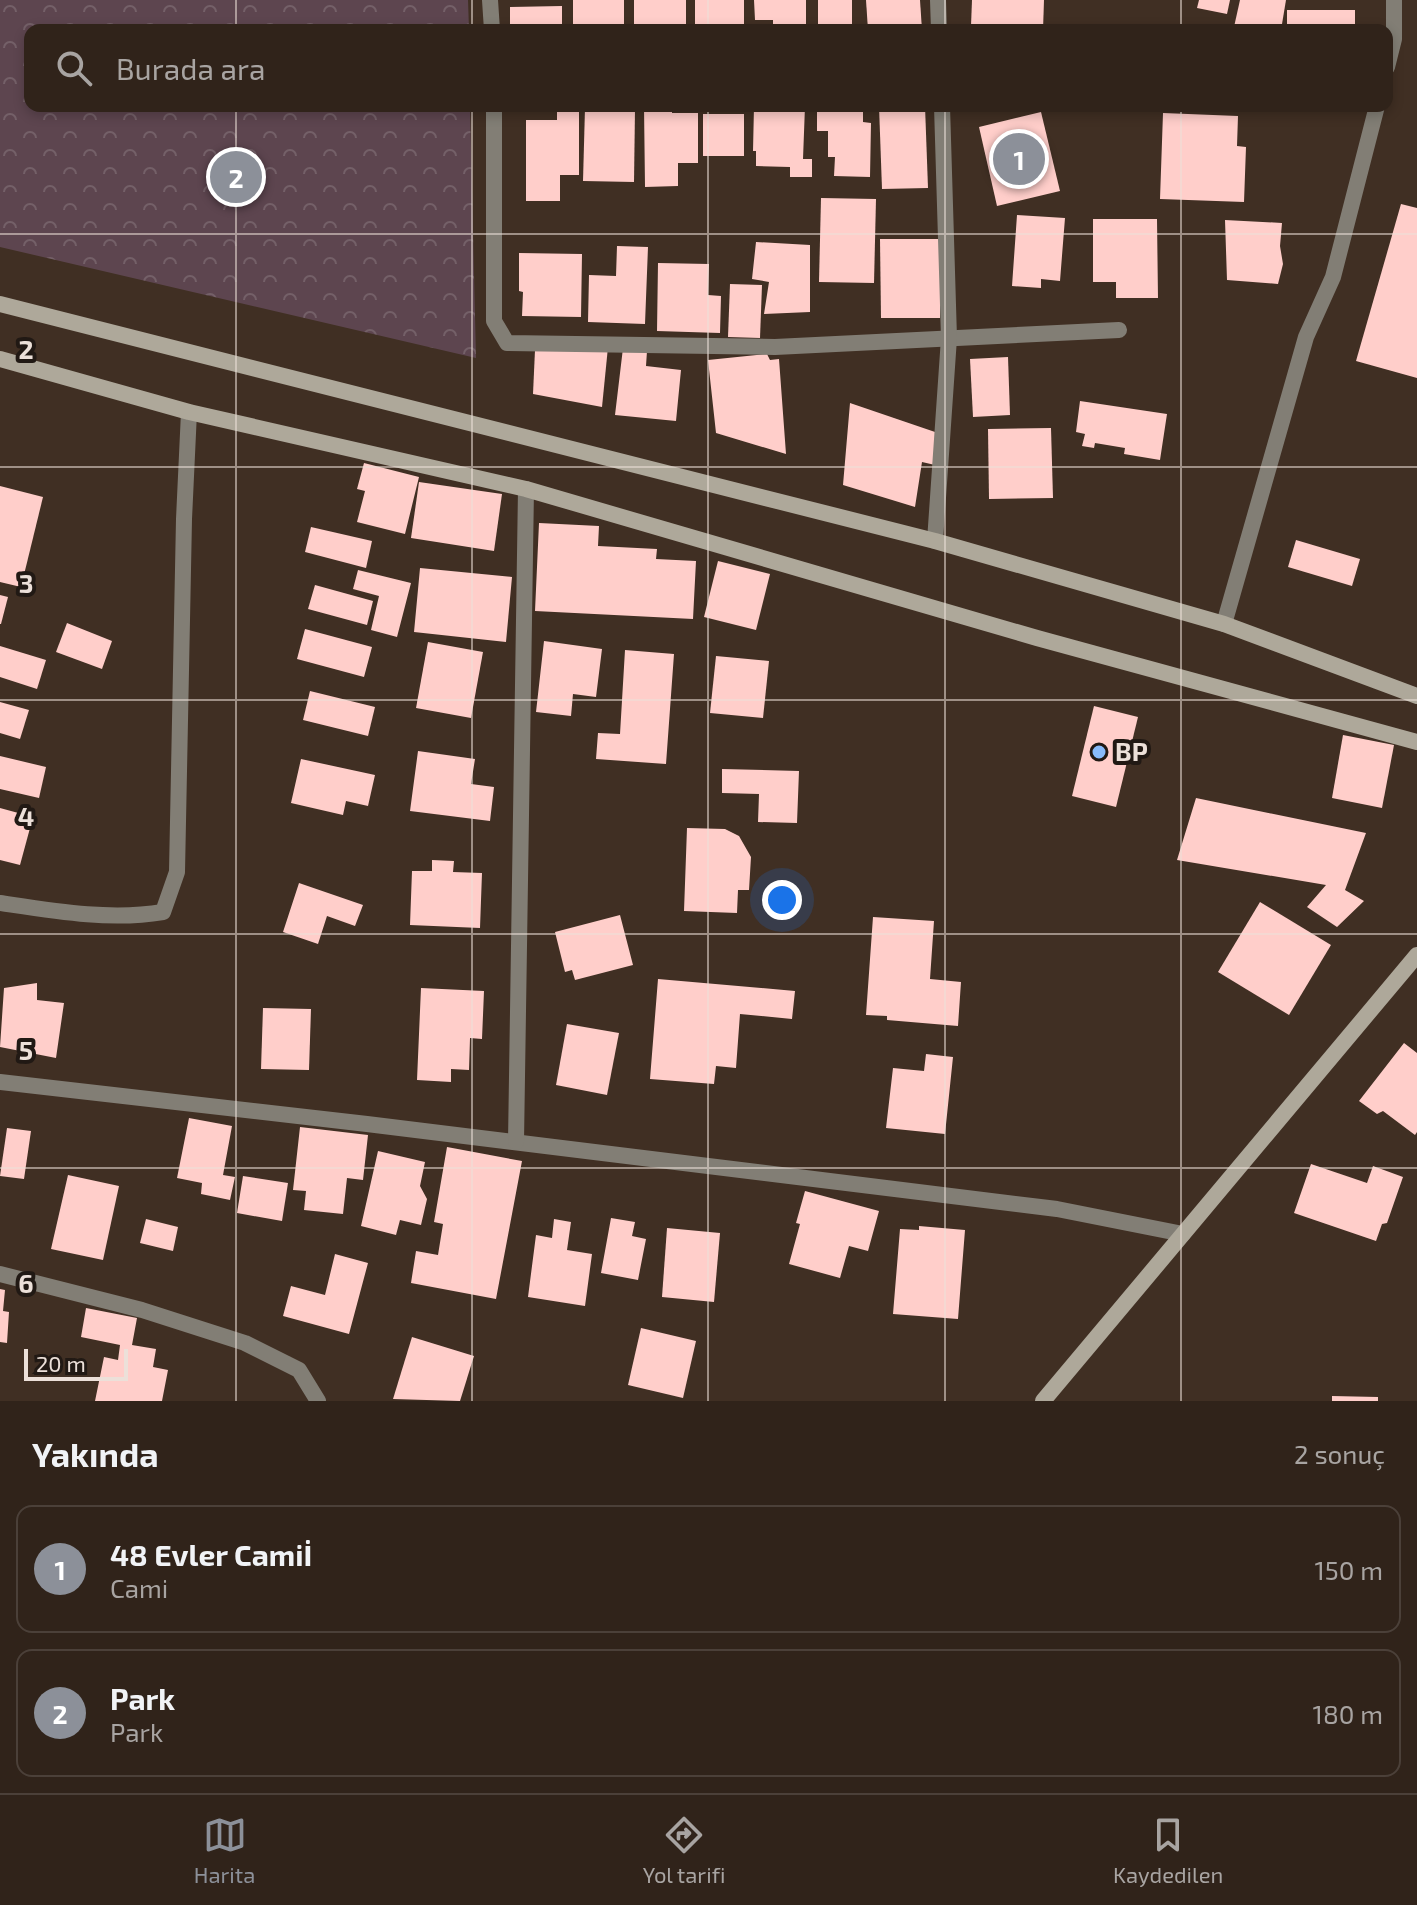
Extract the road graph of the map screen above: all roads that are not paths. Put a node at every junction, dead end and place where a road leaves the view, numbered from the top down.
1 (490, 0) edge
2 (938, 0) edge
3 (1394, 0) edge
4 (492, 24) edge
5 (939, 24) edge
6 (1393, 43) edge
7 (494, 112) edge
8 (942, 112) edge
9 (1375, 112) edge
10 (0, 304) edge
11 (1119, 330) dead end
12 (949, 338) junction
13 (0, 359) edge
14 (189, 412) junction
15 (526, 489) junction
16 (935, 541) junction
17 (1224, 624) junction
18 (1417, 696) edge
19 (1417, 742) edge
20 (0, 903) edge
21 (1417, 955) edge
22 (0, 1082) edge
23 (516, 1142) junction
24 (1183, 1234) junction
25 (0, 1274) edge
26 (318, 1401) edge
27 (1043, 1401) edge

1 - 4 street
2 - 5 street
3 - 6 street
7 - 12 street
8 - 12 street
9 - 17 street
10 - 16 main road
11 - 12 street
12 - 16 street
13 - 14 main road
14 - 15 main road
14 - 20 street
15 - 19 main road
15 - 23 street
16 - 17 main road
17 - 18 main road
21 - 24 main road
22 - 23 street
23 - 24 street
24 - 27 main road
25 - 26 street

